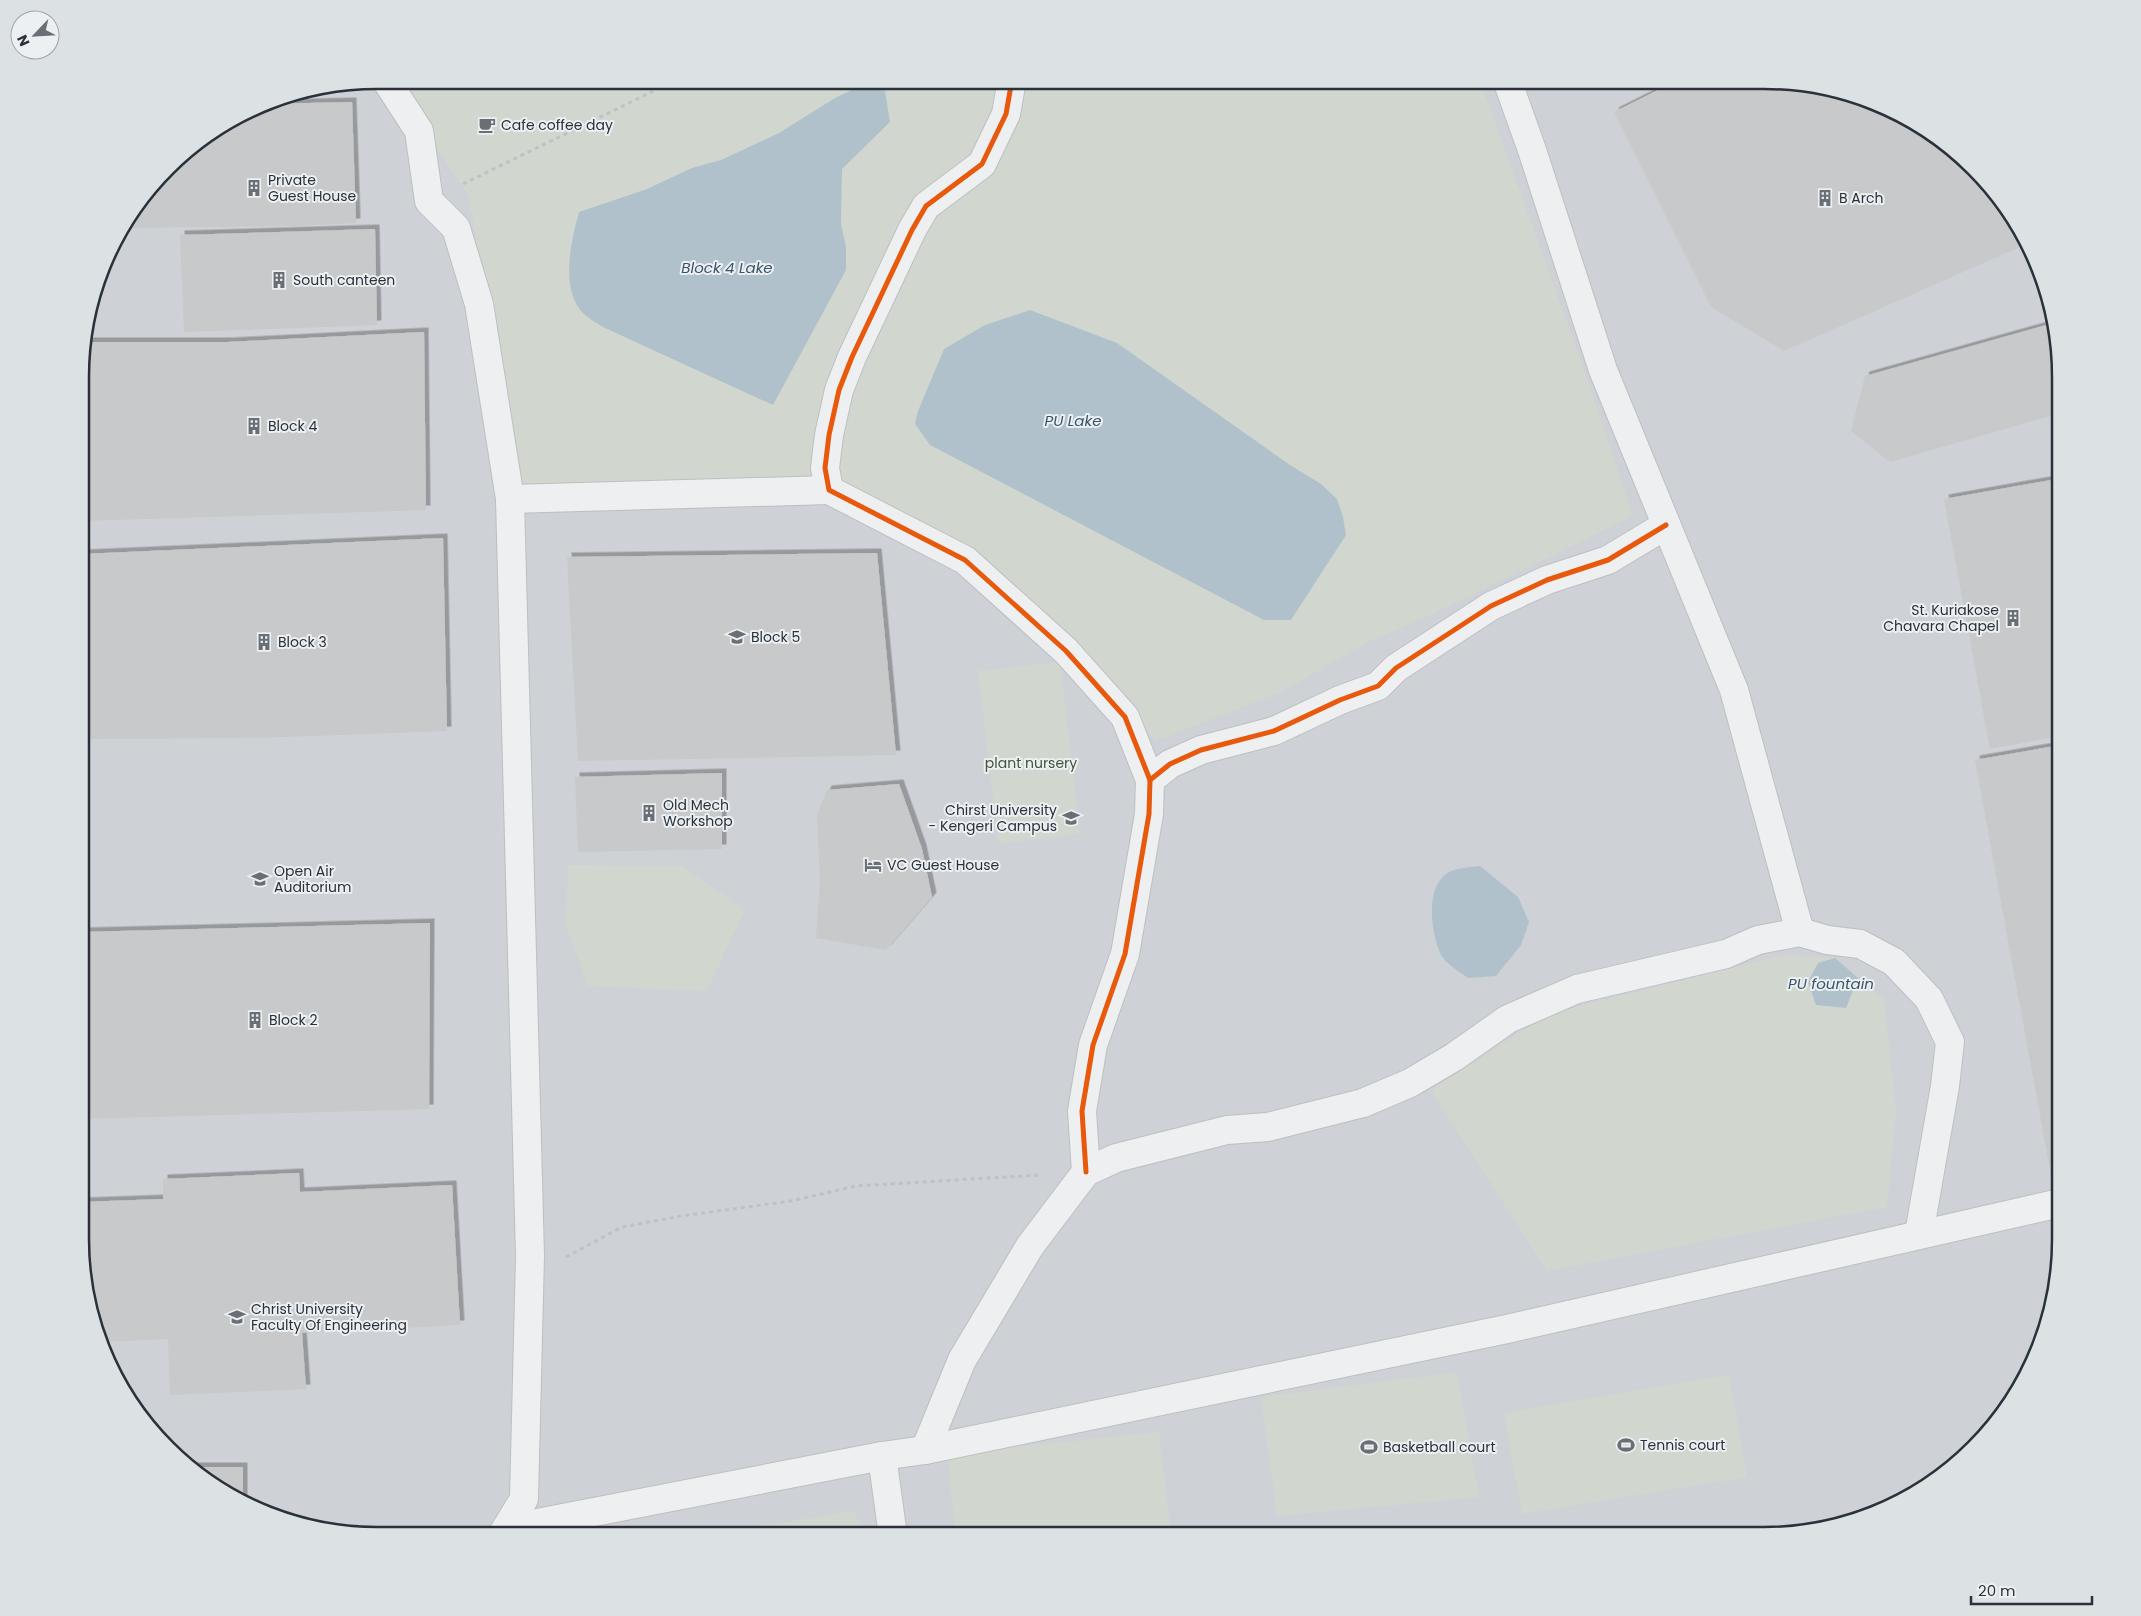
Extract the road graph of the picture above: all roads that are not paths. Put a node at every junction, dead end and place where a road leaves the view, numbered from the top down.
1 (392, 89) edge
2 (1010, 89) edge
3 (1510, 89) edge
4 (828, 490) junction
5 (510, 499) junction
6 (1666, 525) junction
7 (1150, 780) junction
8 (1800, 932) junction
9 (1086, 1172) junction
10 (2052, 1205) edge
11 (1919, 1234) junction
12 (925, 1450) junction
13 (882, 1456) junction
14 (507, 1527) edge
15 (521, 1527) edge
16 (892, 1527) edge

1 - 5 street
2 - 4 street
3 - 6 street
4 - 5 street
4 - 7 street
5 - 14 street
6 - 7 street
6 - 8 street
7 - 9 street
8 - 9 street
8 - 11 street
9 - 12 street
10 - 11 street
11 - 12 street
12 - 13 street
13 - 15 street
13 - 16 street

